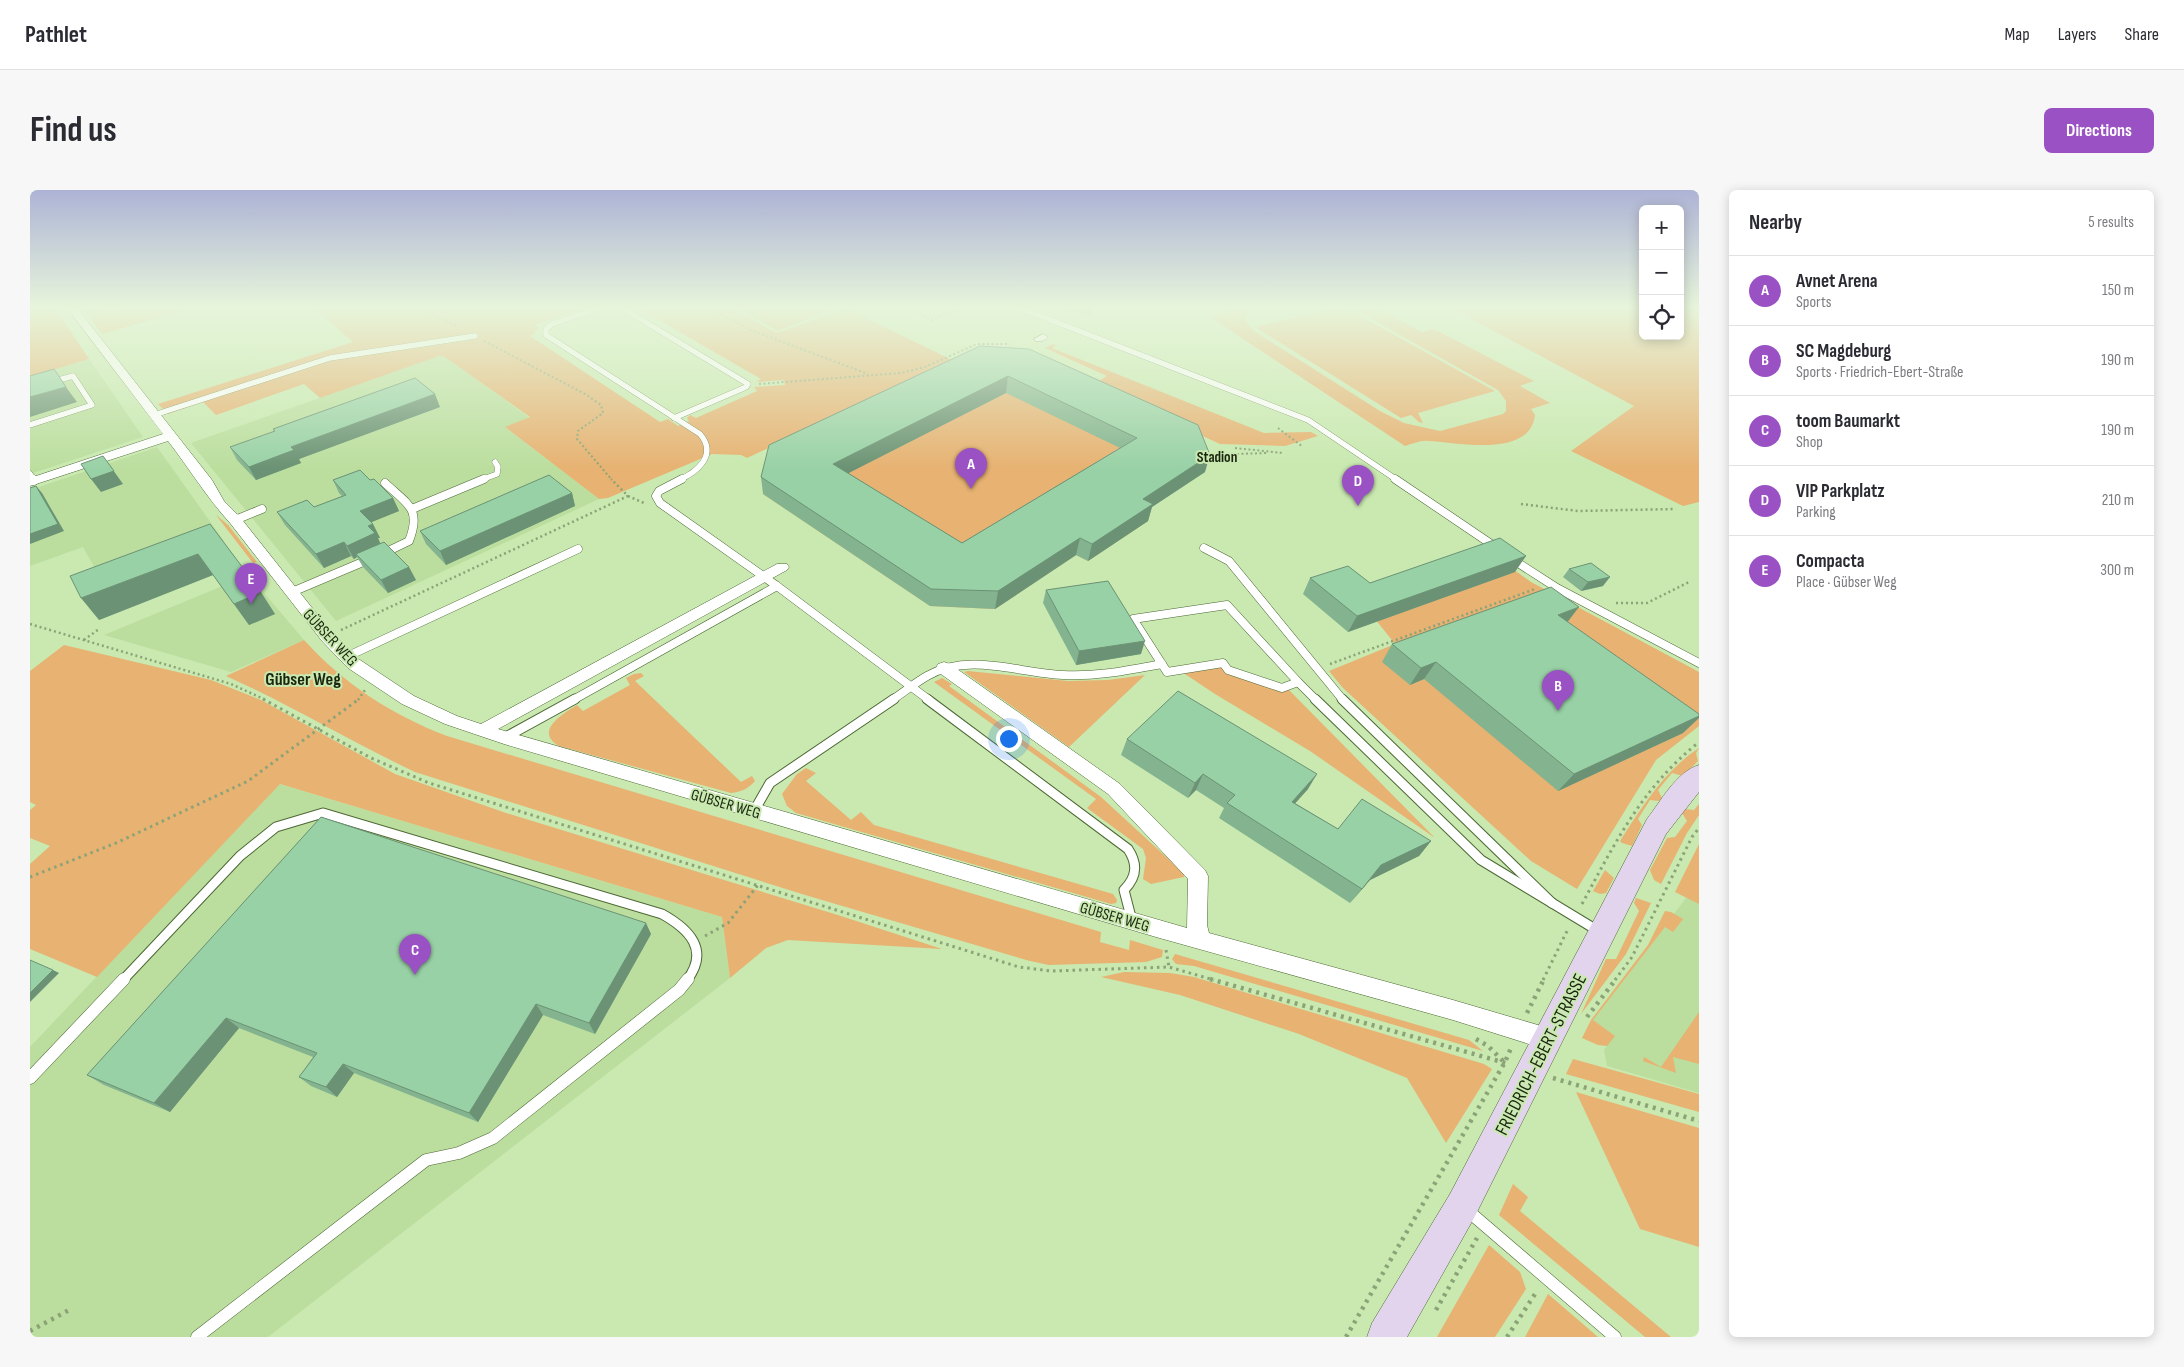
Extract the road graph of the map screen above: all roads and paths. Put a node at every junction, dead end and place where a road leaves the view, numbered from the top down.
1 (113, 362) edge
2 (319, 362) edge
3 (585, 362) edge
4 (713, 362) edge
5 (835, 362) edge
6 (937, 362) edge
7 (1158, 362) edge
8 (871, 375) junction
9 (748, 385) junction
10 (30, 388) edge
11 (154, 415) junction
12 (674, 418) junction
13 (30, 425) edge
14 (1278, 428) dead end
15 (170, 436) junction
16 (1303, 447) dead end
17 (1235, 448) dead end
18 (1237, 454) dead end
19 (495, 462) dead end
20 (31, 479) edge
21 (385, 483) dead end
22 (1521, 504) dead end
23 (262, 509) dead end
24 (412, 509) junction
25 (1674, 509) dead end
26 (235, 520) junction
27 (418, 537) edge
28 (409, 541) junction
29 (1204, 548) dead end
30 (578, 549) dead end
31 (782, 567) dead end
32 (771, 581) junction
33 (1690, 582) dead end
34 (1550, 584) junction
35 (292, 592) junction
36 (1583, 602) junction
37 (30, 624) edge
38 (99, 629) dead end
39 (84, 640) junction
40 (346, 657) junction
41 (1699, 663) edge
42 (1162, 664) junction
43 (944, 668) junction
44 (1316, 669) junction
45 (378, 681) junction
46 (1298, 682) junction
47 (912, 687) junction
48 (321, 729) junction
49 (481, 731) junction
50 (504, 738) junction
51 (1699, 742) edge
52 (1699, 775) edge
53 (754, 811) junction
54 (1699, 828) edge
55 (30, 877) edge
56 (758, 885) junction
57 (1552, 903) junction
58 (1574, 916) junction
59 (1132, 921) junction
60 (1603, 933) junction
61 (1200, 939) junction
62 (694, 942) junction
63 (1166, 947) dead end
64 (1169, 967) junction
65 (1583, 1025) dead end
66 (1537, 1027) junction
67 (1559, 1071) dead end
68 (30, 1078) edge
69 (1555, 1079) junction
70 (1551, 1087) dead end
71 (1699, 1121) edge
72 (1473, 1216) junction
73 (1526, 1308) dead end
74 (71, 1309) dead end
75 (1435, 1311) dead end
76 (30, 1331) edge
77 (197, 1337) edge
78 (1346, 1337) edge
79 (1386, 1337) edge
80 (1507, 1337) edge
81 (1615, 1337) edge

1 - 11 street, GÜBSER WEG
2 - 11 lane
3 - 12 lane
4 - 9 lane
5 - 8 path
6 - 8 path
7 - 34 lane
8 - 9 path
9 - 12 lane
10 - 13 lane
11 - 15 street, GÜBSER WEG
12 - 32 lane
14 - 16 path
15 - 20 street
15 - 26 street, GÜBSER WEG
17 - 18 path
19 - 24 lane
21 - 24 lane
22 - 25 path
23 - 26 lane
24 - 28 lane
26 - 35 street, GÜBSER WEG
27 - 28 lane
28 - 35 lane
29 - 44 lane
30 - 40 lane
31 - 32 street
32 - 47 lane
32 - 49 street
32 - 50 lane
33 - 36 path
34 - 36 lane
34 - 44 path
35 - 40 street, GÜBSER WEG
36 - 41 lane
37 - 39 path
38 - 39 path
39 - 48 path
40 - 45 street, GÜBSER WEG
42 - 43 lane
42 - 46 lane
42 - 46 lane
43 - 47 lane
43 - 61 street
44 - 57 lane
45 - 48 path
45 - 49 street, GÜBSER WEG
46 - 57 lane
47 - 53 lane
47 - 59 lane
48 - 55 path
48 - 56 path
49 - 50 street, GÜBSER WEG
50 - 53 street, GÜBSER WEG
51 - 58 path, FRIEDRICH-EBERT-STRASSE
52 - 60 street, FRIEDRICH-EBERT-STRASSE
53 - 59 street, GÜBSER WEG
54 - 65 path, FRIEDRICH-EBERT-STRASSE
56 - 62 path
56 - 64 path
57 - 58 lane
58 - 60 lane
58 - 66 path, FRIEDRICH-EBERT-STRASSE
59 - 61 street, GÜBSER WEG
60 - 66 street, FRIEDRICH-EBERT-STRASSE
61 - 66 street, GÜBSER WEG
62 - 68 lane
62 - 77 lane
63 - 64 path
64 - 78 path, FRIEDRICH-EBERT-STRASSE
66 - 72 street, FRIEDRICH-EBERT-STRASSE
67 - 69 path, FRIEDRICH-EBERT-STRASSE
69 - 70 path, FRIEDRICH-EBERT-STRASSE
69 - 71 path
72 - 75 path
72 - 79 street, FRIEDRICH-EBERT-STRASSE
72 - 81 lane
73 - 80 path
74 - 76 path

